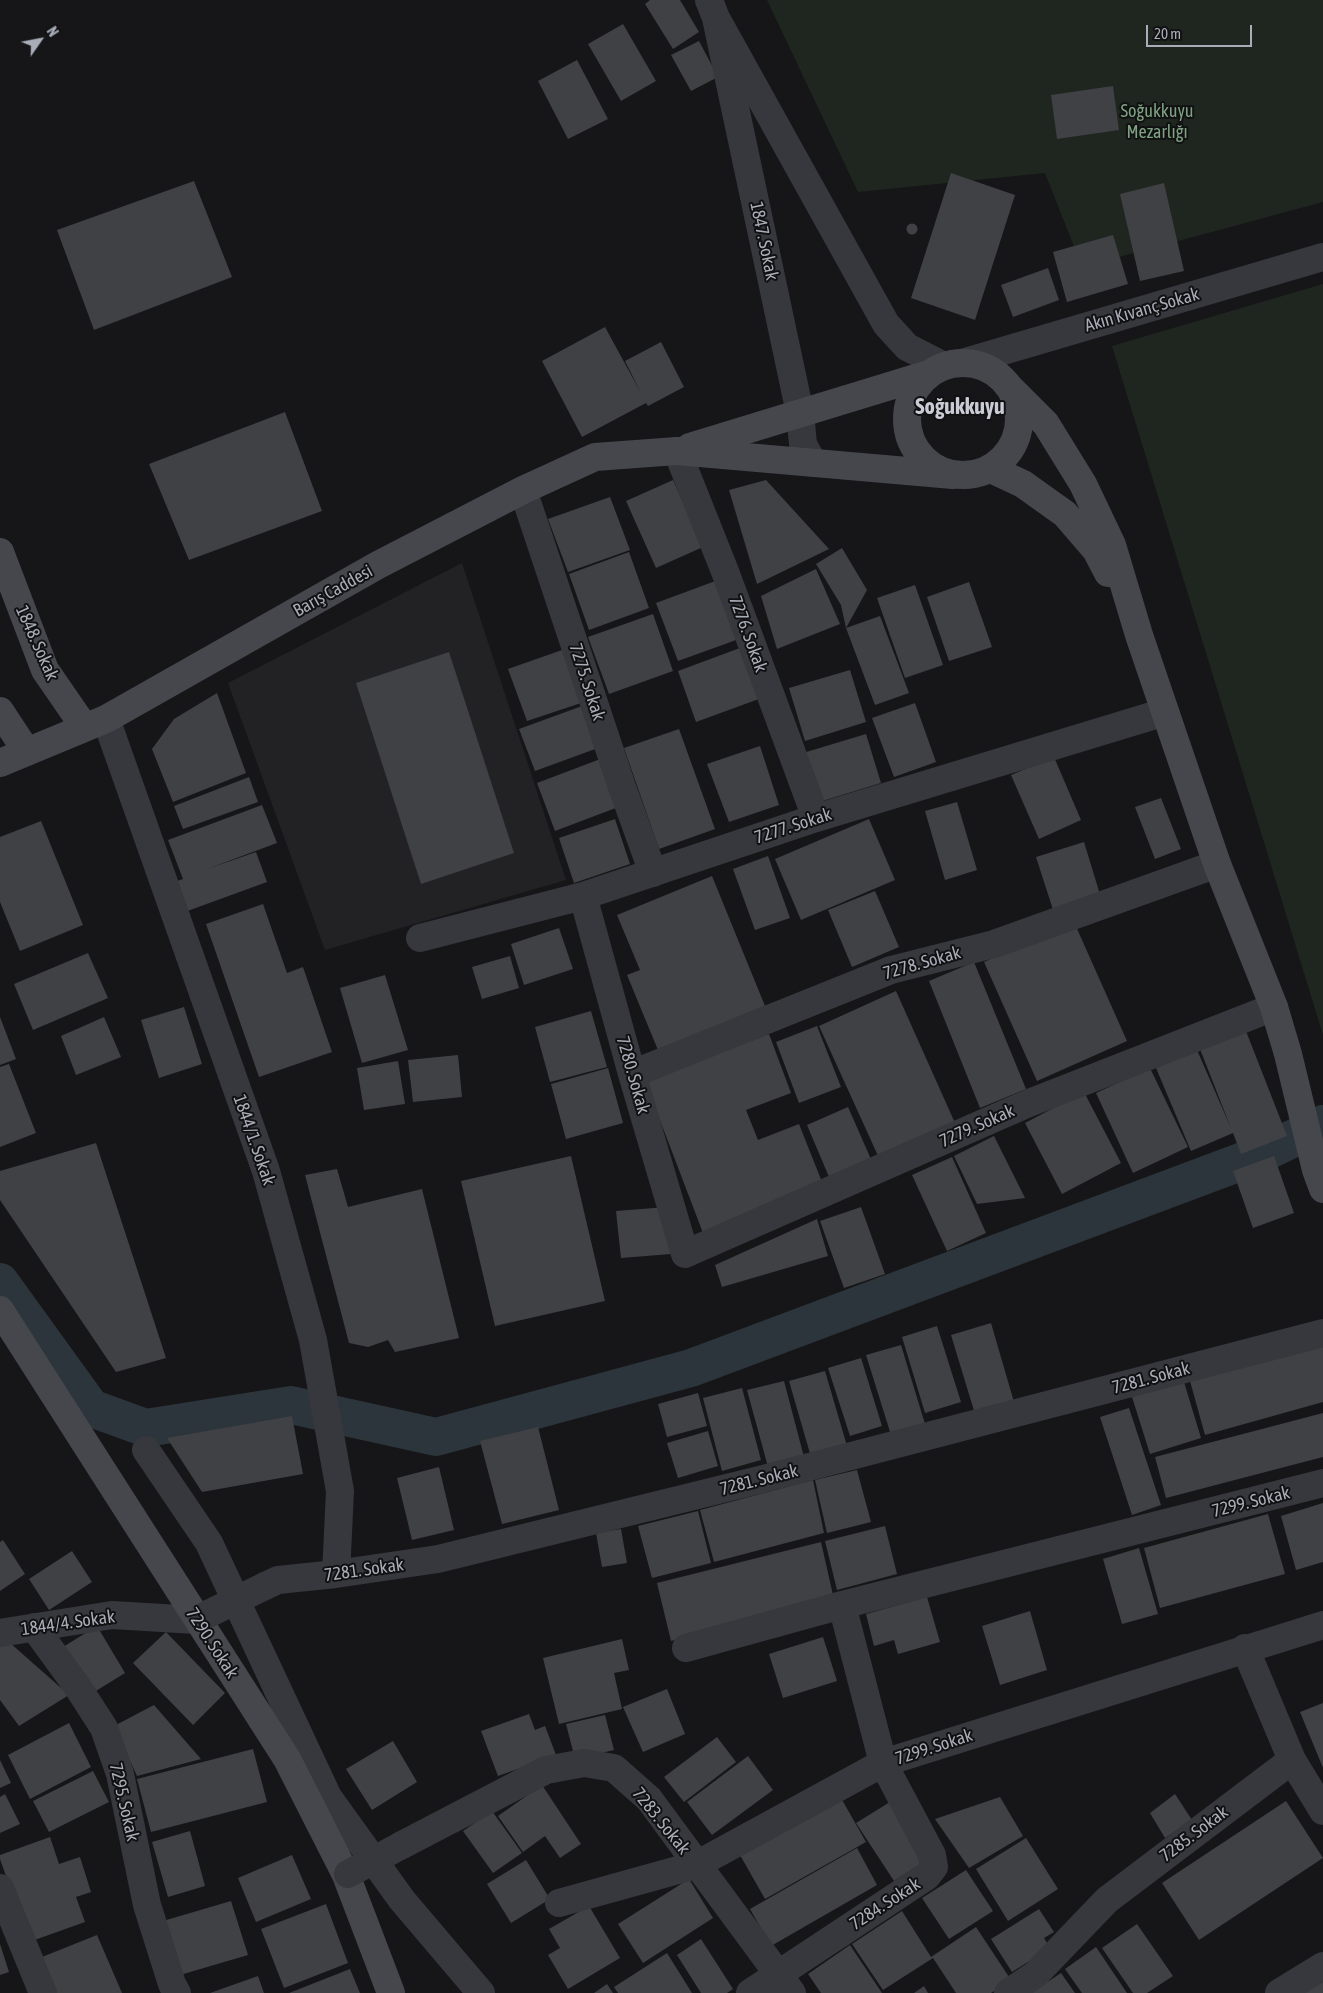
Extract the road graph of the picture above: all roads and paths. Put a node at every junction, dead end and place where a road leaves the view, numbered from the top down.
1 (712, 9) edge
2 (1323, 257) edge
3 (945, 368) junction
4 (1008, 386) junction
5 (800, 413) junction
6 (676, 451) junction
7 (813, 463) junction
8 (991, 469) junction
9 (953, 475) junction
10 (523, 490) junction
11 (0, 552) edge
12 (1139, 635) junction
13 (0, 711) edge
14 (1165, 712) junction
15 (96, 724) junction
16 (27, 752) junction
17 (0, 763) edge
18 (816, 818) junction
19 (1217, 864) junction
20 (653, 873) junction
21 (583, 896) junction
22 (420, 938) dead end
23 (1274, 1007) junction
24 (632, 1074) junction
25 (1320, 1180) edge
26 (685, 1254) joint
27 (0, 1310) edge
28 (1323, 1333) edge
29 (146, 1450) dead end
30 (1323, 1484) edge
31 (336, 1574) junction
32 (842, 1605) junction
33 (202, 1617) junction
34 (1323, 1625) edge
35 (34, 1627) junction
36 (0, 1633) edge
37 (686, 1648) dead end
38 (1245, 1648) junction
39 (1292, 1760) junction
40 (883, 1763) junction
41 (1323, 1811) edge
42 (696, 1865) junction
43 (347, 1875) junction
44 (0, 1888) edge
45 (559, 1903) dead end
46 (1323, 1966) edge
47 (785, 1983) edge
48 (43, 1993) edge
49 (177, 1993) edge
50 (391, 1993) edge
51 (481, 1993) edge
52 (750, 1993) edge
53 (1008, 1993) edge
54 (1279, 1993) edge

1 - 3 street, 1847. Sokak
1 - 5 street, 1847. Sokak
2 - 3 street, Akın Kıvanç Sokak
3 - 4 street
3 - 5 street
3 - 9 street
4 - 8 street
4 - 12 street
5 - 6 street
5 - 7 street, 1847. Sokak
6 - 7 street
6 - 10 street, Barış Caddesi
6 - 18 street, 7276. Sokak
7 - 9 street
8 - 9 street
8 - 12 street
10 - 15 street, Barış Caddesi
10 - 20 street, 7275. Sokak
11 - 15 street, 1848. Sokak
12 - 14 street
13 - 16 street
14 - 18 street, 7277. Sokak
14 - 19 street
15 - 16 street, Barış Caddesi
15 - 31 street, 1844/1. Sokak
16 - 17 street, Barış Caddesi
18 - 20 street, 7277. Sokak
19 - 23 street
19 - 24 street, 7278. Sokak
20 - 21 street, 7277. Sokak
21 - 22 street, 7277. Sokak
21 - 24 street, 7280. Sokak
23 - 25 street
23 - 26 street, 7279. Sokak
24 - 26 street, 7280. Sokak
27 - 33 street, 7290. Sokak
28 - 31 street, 7281. Sokak
29 - 51 street
30 - 32 street, 7299. Sokak
31 - 33 street, 7281. Sokak, bridge
32 - 37 street, 7299. Sokak
32 - 40 street, 7284. Sokak
33 - 35 street, 1844/4. Sokak
33 - 43 street, 7290. Sokak
34 - 38 street, 7299. Sokak
35 - 36 street, 1844/4. Sokak
35 - 49 street, 7295. Sokak
38 - 39 street
38 - 40 street, 7299. Sokak
39 - 41 street
39 - 53 street, 7285. Sokak
40 - 42 street, 7299. Sokak
40 - 47 street, 7284. Sokak
42 - 43 street, 7283. Sokak, bridge
42 - 45 street, 7299. Sokak
42 - 47 street, 7283. Sokak
43 - 50 street, 7290. Sokak
44 - 48 street
46 - 54 street
47 - 52 street, 7284. Sokak

